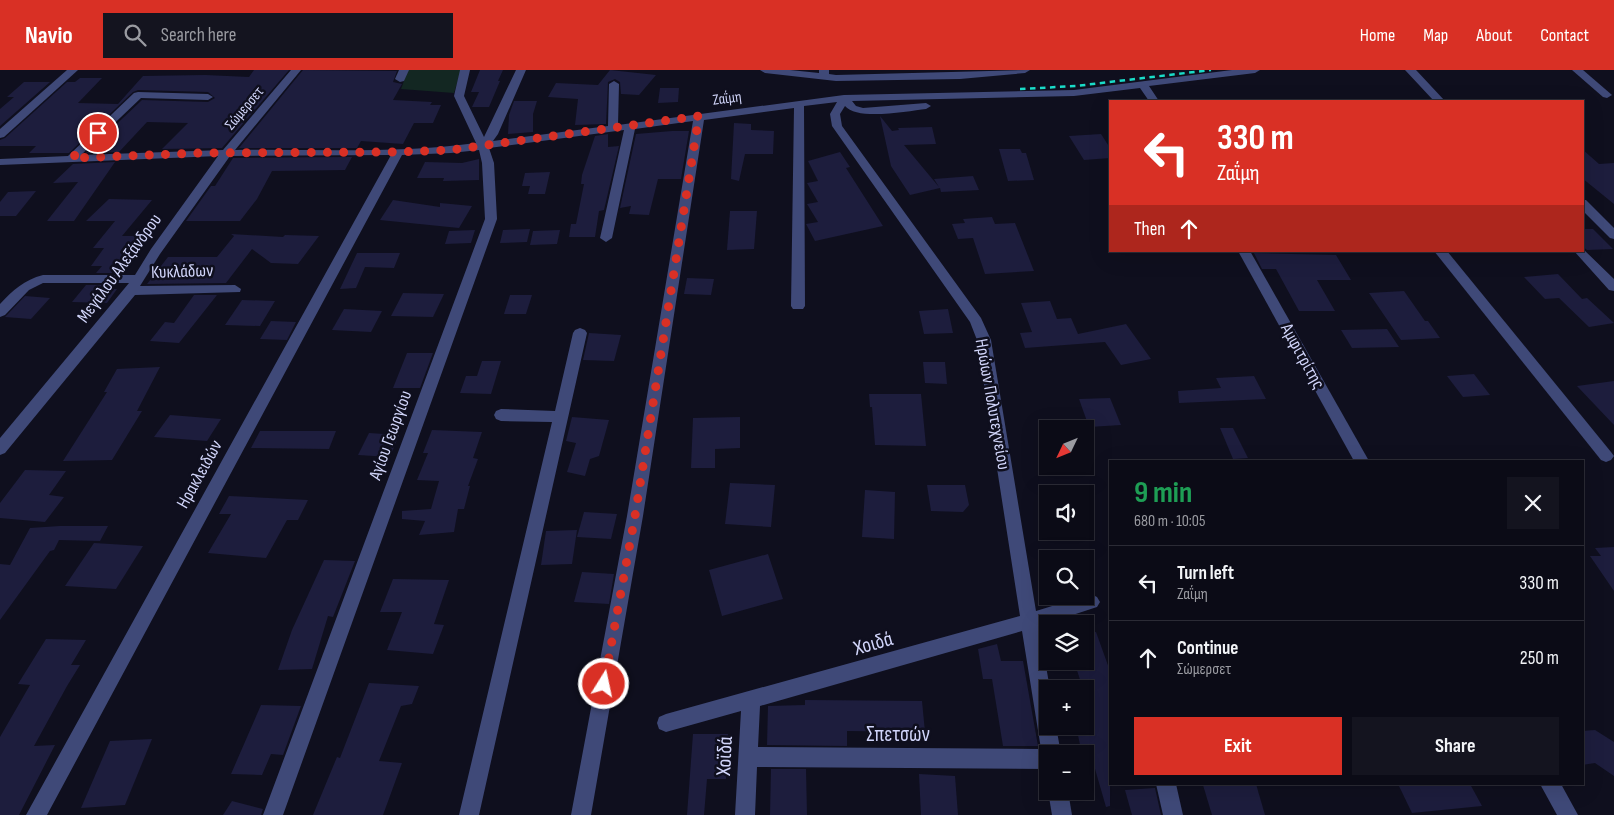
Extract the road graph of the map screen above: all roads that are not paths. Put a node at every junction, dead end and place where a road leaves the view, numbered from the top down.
1 (73, 70) edge
2 (296, 70) edge
3 (465, 70) edge
4 (521, 70) edge
5 (765, 70) edge
6 (1025, 70) edge
7 (1255, 70) edge
8 (1410, 70) edge
9 (1577, 70) edge
10 (824, 74) edge
11 (879, 77) junction
12 (614, 84) dead end
13 (1143, 85) junction
14 (1018, 95) junction
15 (1607, 95) dead end
16 (870, 96) junction
17 (208, 97) dead end
18 (844, 98) junction
19 (1153, 100) edge
20 (1439, 100) edge
21 (800, 104) junction
22 (699, 116) junction
23 (630, 126) junction
24 (613, 128) junction
25 (0, 135) edge
26 (483, 146) junction
27 (398, 152) junction
28 (226, 153) junction
29 (72, 158) junction
30 (0, 162) edge
31 (1584, 205) edge
32 (1614, 235) edge
33 (606, 238) dead end
34 (1245, 252) edge
35 (1441, 252) edge
36 (1581, 252) edge
37 (138, 279) junction
38 (1614, 287) edge
39 (235, 289) dead end
40 (130, 291) junction
41 (798, 306) dead end
42 (0, 312) edge
43 (580, 333) dead end
44 (500, 415) dead end
45 (560, 417) junction
46 (0, 448) edge
47 (1611, 459) edge
48 (1361, 460) edge
49 (1081, 605) edge
50 (1029, 620) junction
51 (750, 700) junction
52 (666, 723) dead end
53 (1050, 745) edge
54 (748, 757) junction
55 (1039, 759) edge
56 (1166, 785) edge
57 (1551, 785) edge
58 (1060, 800) edge
59 (36, 815) edge
60 (274, 815) edge
61 (469, 815) edge
62 (580, 815) edge
63 (745, 815) edge
64 (1062, 815) edge
65 (1173, 815) edge
66 (1568, 815) edge

1 - 25 street
2 - 28 street, Σώμερσετ
3 - 26 street, Αγίου Γεωργίου
4 - 26 street
5 - 10 street
6 - 11 street
7 - 13 street
8 - 20 street
9 - 15 street
10 - 11 street
11 - 16 street
12 - 24 street
13 - 14 street
13 - 19 street
14 - 16 street, Ζαΐμη
14 - 18 street
16 - 18 street, Ζαΐμη
17 - 29 street
18 - 21 street, Ζαΐμη
18 - 50 street, Ηρώων Πολυτεχνείου
21 - 22 street, Ζαΐμη
21 - 41 street
22 - 23 street, Ζαΐμη
22 - 62 street
23 - 24 street, Ζαΐμη
23 - 33 street
24 - 26 street, Ζαΐμη
26 - 27 street, Ζαΐμη
26 - 60 street, Αγίου Γεωργίου
27 - 28 street, Ζαΐμη
27 - 59 street, Ηρακλειδών
28 - 29 street, Σώμερσετ
28 - 37 street, Μεγάλου Αλεξάνδρου
29 - 30 street, Σώμερσετ
31 - 32 street
34 - 48 street, Αμφιτρίτης
35 - 47 street
36 - 38 street
37 - 40 street, Μεγάλου Αλεξάνδρου
37 - 42 street
39 - 40 street, Κυκλάδων
40 - 46 street, Μεγάλου Αλεξάνδρου
43 - 45 street
44 - 45 street
45 - 61 street
49 - 50 street, Χοιδά
50 - 51 street, Χοιδά
50 - 53 street, Ηρώων Πολυτεχνείου
51 - 52 street, Χοιδά
51 - 54 street, Χοϊδά
54 - 55 street, Σπετσών
54 - 63 street, Χοϊδά
56 - 65 street
57 - 66 street
58 - 64 street

